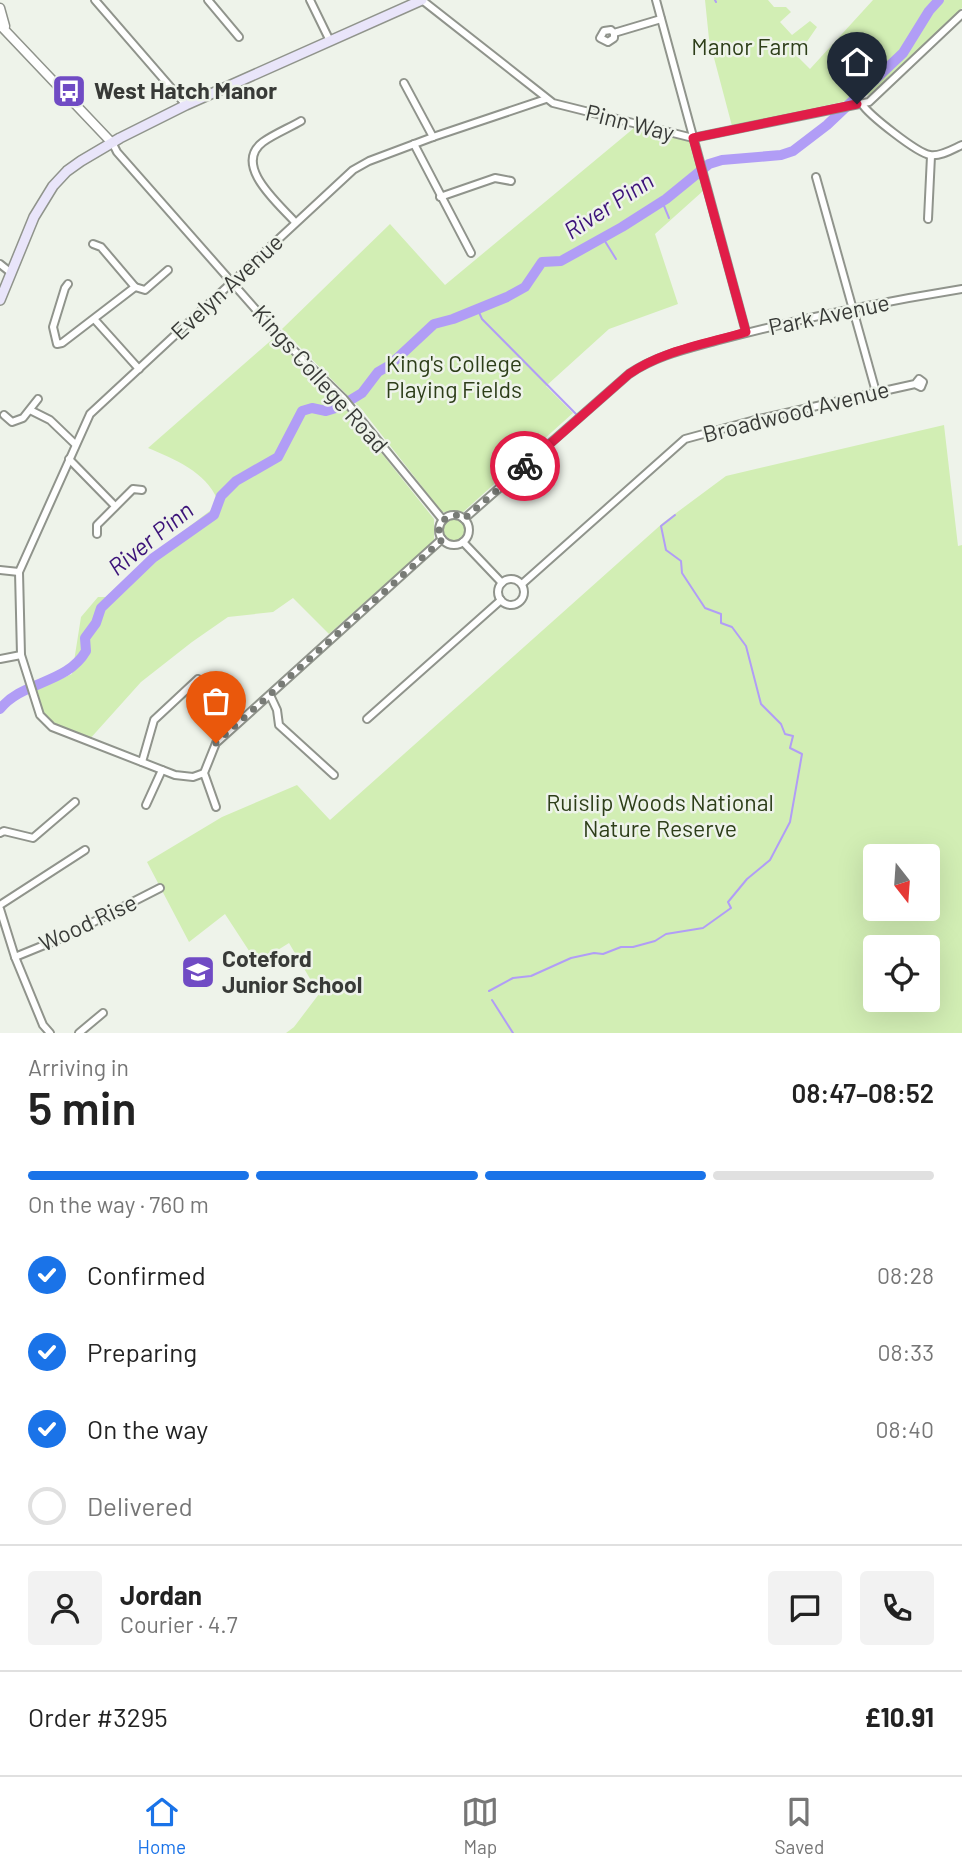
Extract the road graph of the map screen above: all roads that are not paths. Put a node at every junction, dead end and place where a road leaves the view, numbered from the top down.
1 (95, 0) edge
2 (208, 0) edge
3 (310, 0) edge
4 (422, 0) edge
5 (656, 0) edge
6 (0, 8) edge
7 (962, 14) edge
8 (661, 19) junction
9 (3, 27) edge
10 (614, 33) dead end
11 (239, 37) dead end
12 (330, 41) junction
13 (404, 83) dead end
14 (546, 99) junction
15 (859, 104) junction
16 (186, 106) junction
17 (302, 121) dead end
18 (433, 137) junction
19 (693, 138) junction
20 (113, 144) junction
21 (414, 144) junction
22 (962, 145) edge
23 (931, 156) junction
24 (816, 177) dead end
25 (511, 181) dead end
26 (440, 197) junction
27 (928, 219) dead end
28 (295, 222) junction
29 (93, 244) dead end
30 (471, 253) dead end
31 (0, 264) edge
32 (168, 270) dead end
33 (10, 272) junction
34 (232, 283) junction
35 (68, 284) dead end
36 (135, 286) junction
37 (962, 289) edge
38 (0, 300) edge
39 (853, 310) junction
40 (95, 320) junction
41 (746, 332) junction
42 (139, 369) junction
43 (915, 384) dead end
44 (876, 392) junction
45 (38, 399) dead end
46 (30, 411) junction
47 (4, 415) dead end
48 (75, 444) junction
49 (69, 459) junction
50 (142, 490) dead end
51 (115, 506) junction
52 (464, 519) junction
53 (443, 520) junction
54 (97, 534) dead end
55 (443, 539) junction
56 (463, 542) junction
57 (0, 569) edge
58 (19, 572) junction
59 (502, 583) junction
60 (522, 584) junction
61 (501, 600) junction
62 (22, 655) junction
63 (0, 659) edge
64 (198, 679) dead end
65 (270, 695) junction
66 (367, 719) dead end
67 (142, 762) junction
68 (162, 770) junction
69 (204, 773) junction
70 (334, 775) dead end
71 (75, 802) dead end
72 (146, 805) dead end
73 (216, 807) dead end
74 (0, 833) edge
75 (85, 850) dead end
76 (160, 888) dead end
77 (0, 907) edge
78 (15, 957) junction
79 (103, 1013) dead end
80 (50, 1033) edge
81 (79, 1033) edge

1 - 16 street
2 - 11 street
3 - 12 street
4 - 12 main road
4 - 14 street, Pinn Way
5 - 8 street
6 - 9 street
7 - 15 street, Pinn Way
8 - 10 street
8 - 19 street
9 - 20 street
12 - 16 main road
13 - 18 street
14 - 18 street, Evelyn Avenue
14 - 19 street, Pinn Way
15 - 19 street, Pinn Way
15 - 23 street
16 - 20 main road
17 - 28 street
18 - 21 street, Evelyn Avenue
19 - 41 street
20 - 33 main road
20 - 34 street, Kings College Road
21 - 26 street
21 - 28 street, Evelyn Avenue
22 - 23 street
23 - 27 street
24 - 39 street
25 - 26 street
26 - 30 street
28 - 34 street, Evelyn Avenue
29 - 36 street
31 - 33 street
32 - 36 street
33 - 38 main road
34 - 42 street, Evelyn Avenue
34 - 53 street, Kings College Road
35 - 40 street
36 - 40 street
37 - 39 street, Park Avenue
39 - 41 street, Park Avenue
39 - 44 street
40 - 42 street
41 - 52 street, Park Avenue
42 - 48 street, Evelyn Avenue
43 - 44 street, Broadwood Avenue
44 - 60 street, Broadwood Avenue
45 - 46 street
46 - 47 street
46 - 48 street
48 - 49 street, Evelyn Avenue
49 - 51 street
49 - 58 street, Evelyn Avenue
50 - 51 street
51 - 54 street
52 - 53 street
52 - 56 street
53 - 55 street
55 - 56 street
55 - 65 street
56 - 59 street
57 - 58 street
58 - 62 street
59 - 60 street
59 - 61 street
60 - 61 street
61 - 66 street
62 - 63 street
62 - 67 street
64 - 67 street
65 - 69 street
65 - 70 street
67 - 68 street
68 - 69 street
68 - 72 street
69 - 73 street
71 - 74 street
75 - 77 street
76 - 78 street, Wood Rise
77 - 78 street
78 - 80 street
79 - 81 street

